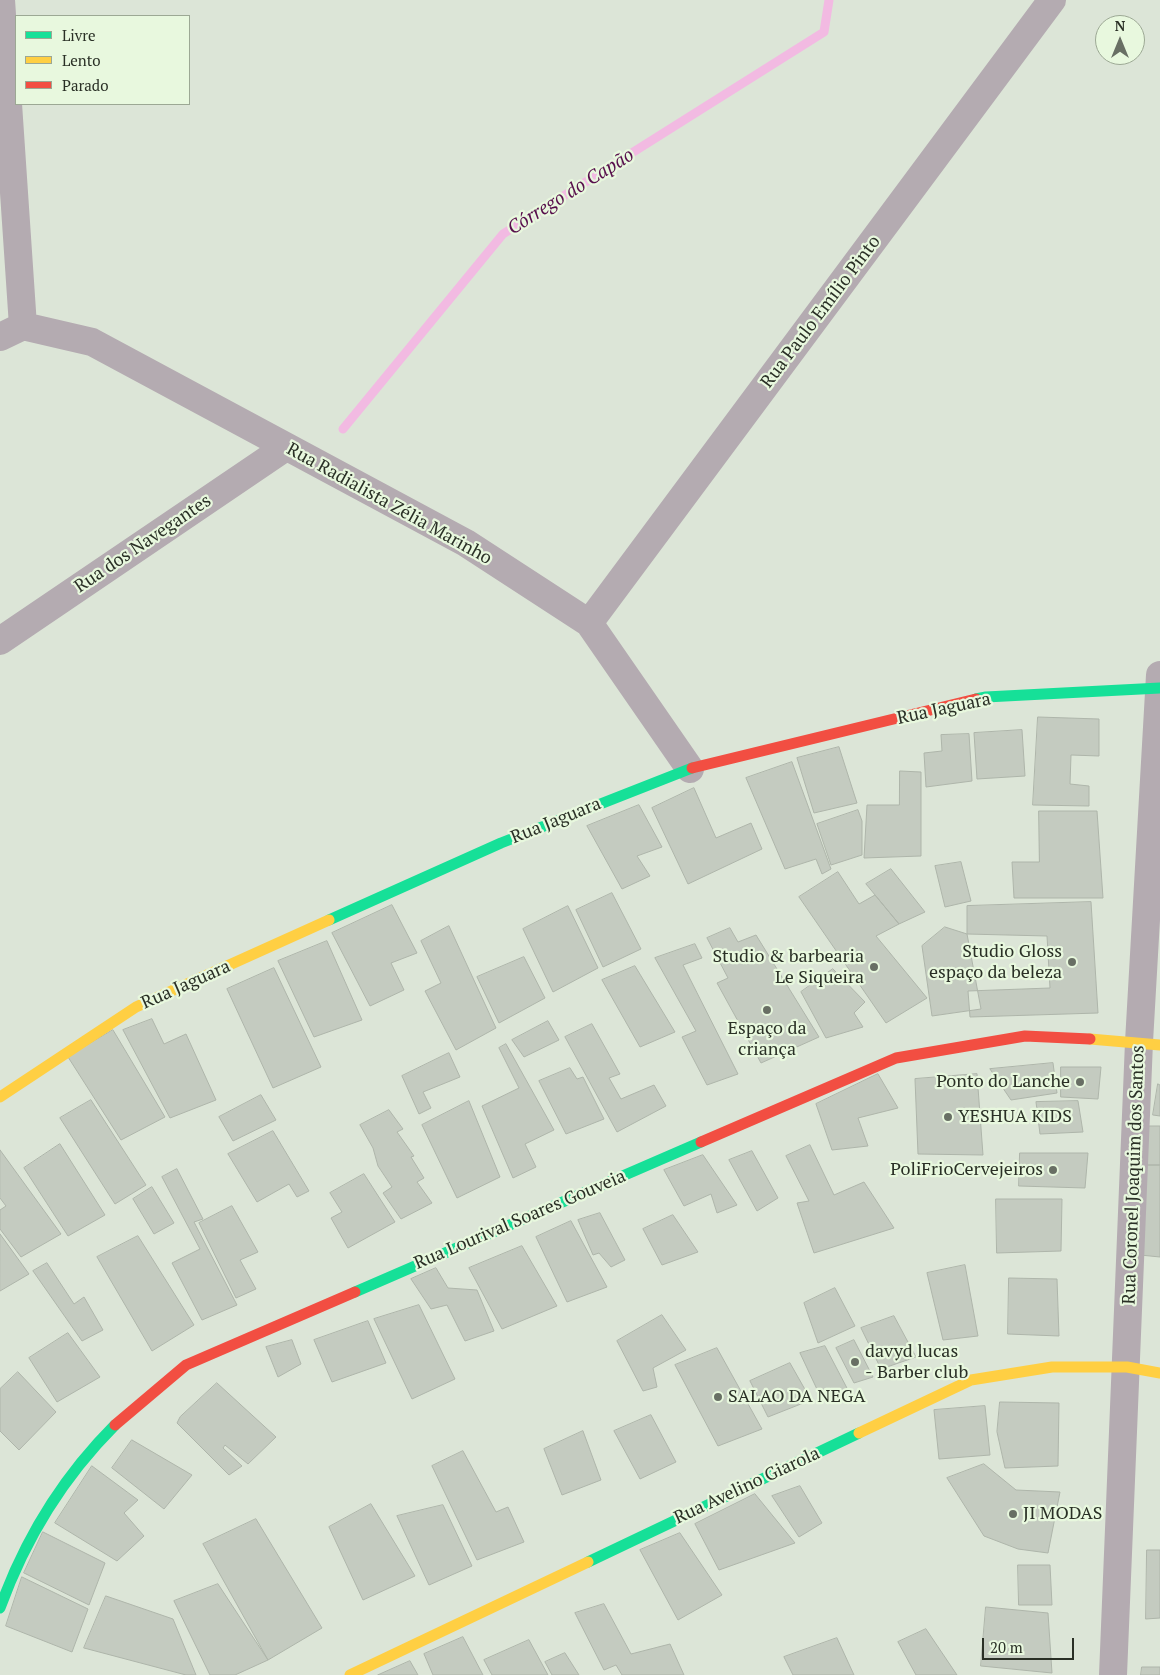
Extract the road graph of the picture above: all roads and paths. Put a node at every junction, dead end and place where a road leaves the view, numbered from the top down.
1 (0, 0) edge
2 (1052, 0) edge
3 (11, 332) edge
4 (286, 446) junction
5 (589, 623) junction
6 (0, 641) edge
7 (1159, 683) edge
8 (690, 768) junction
9 (1150, 1043) edge
10 (0, 1097) edge
11 (1128, 1367) junction
12 (1160, 1373) edge
13 (0, 1608) edge
14 (350, 1675) edge
15 (1114, 1675) edge

1 - 3 street
2 - 5 street, Rua Paulo Emílio Pinto
3 - 4 street, Rua Radialista Zélia Marinho
4 - 5 street, Rua Radialista Zélia Marinho
4 - 6 street, Rua dos Navegantes
5 - 8 street, Rua Radialista Zélia Marinho
7 - 8 street, Rua Jaguara
7 - 9 street, Rua Coronel Joaquim dos Santos
8 - 10 street, Rua Jaguara
9 - 11 street, Rua Coronel Joaquim dos Santos
9 - 13 street, Rua Lourival Soares Gouveia
11 - 12 street, Rua Avelino Giarola
11 - 14 street, Rua Avelino Giarola
11 - 15 street, Rua Coronel Joaquim dos Santos

